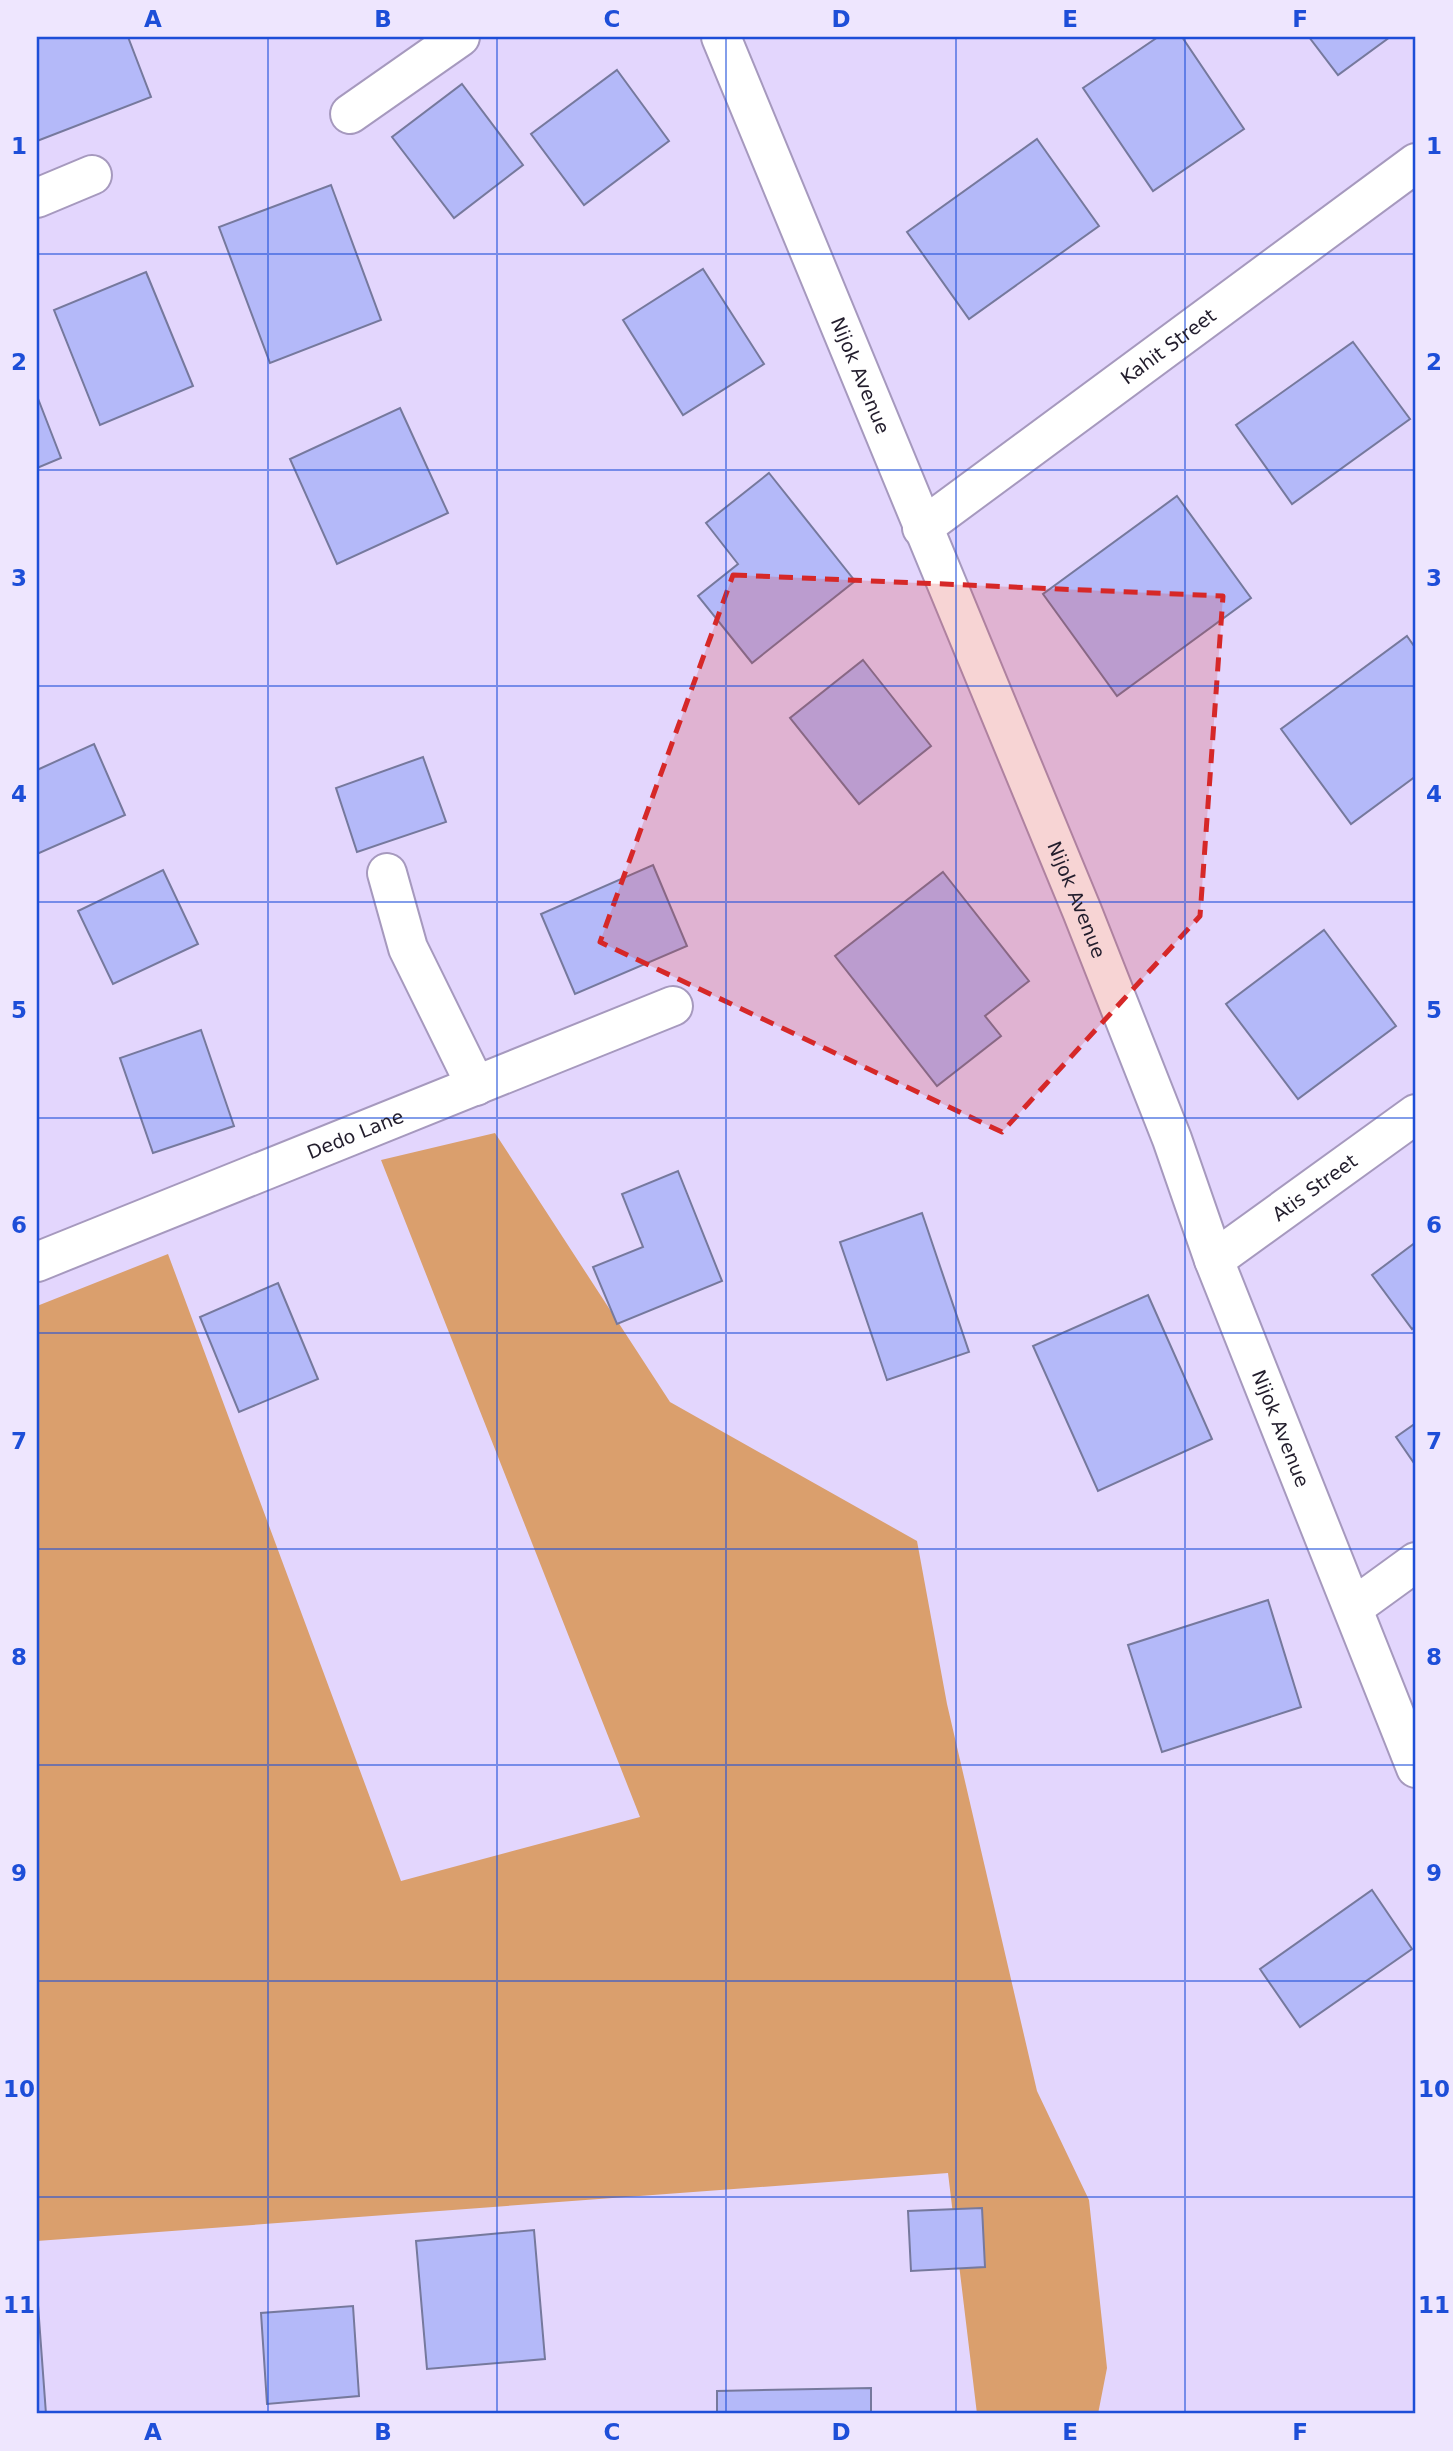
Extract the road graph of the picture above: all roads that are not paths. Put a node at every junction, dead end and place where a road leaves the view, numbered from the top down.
1 (460, 37) edge
2 (721, 37) edge
3 (350, 114) dead end
4 (1416, 163) edge
5 (92, 175) dead end
6 (37, 198) edge
7 (922, 528) junction
8 (387, 873) dead end
9 (673, 1006) dead end
10 (475, 1086) junction
11 (1416, 1114) edge
12 (1214, 1261) junction
13 (37, 1262) edge
14 (1416, 1562) edge
15 (1354, 1607) junction
16 (1416, 1768) edge

1 - 3 street
2 - 7 street, Nijok Avenue
4 - 7 street, Kahit Street
5 - 6 street
7 - 12 street, Nijok Avenue
8 - 10 street
9 - 10 street, Dedo Lane
10 - 13 street, Dedo Lane
11 - 12 street, Atis Street
12 - 15 street, Nijok Avenue
14 - 15 street
15 - 16 street, Nijok Avenue

